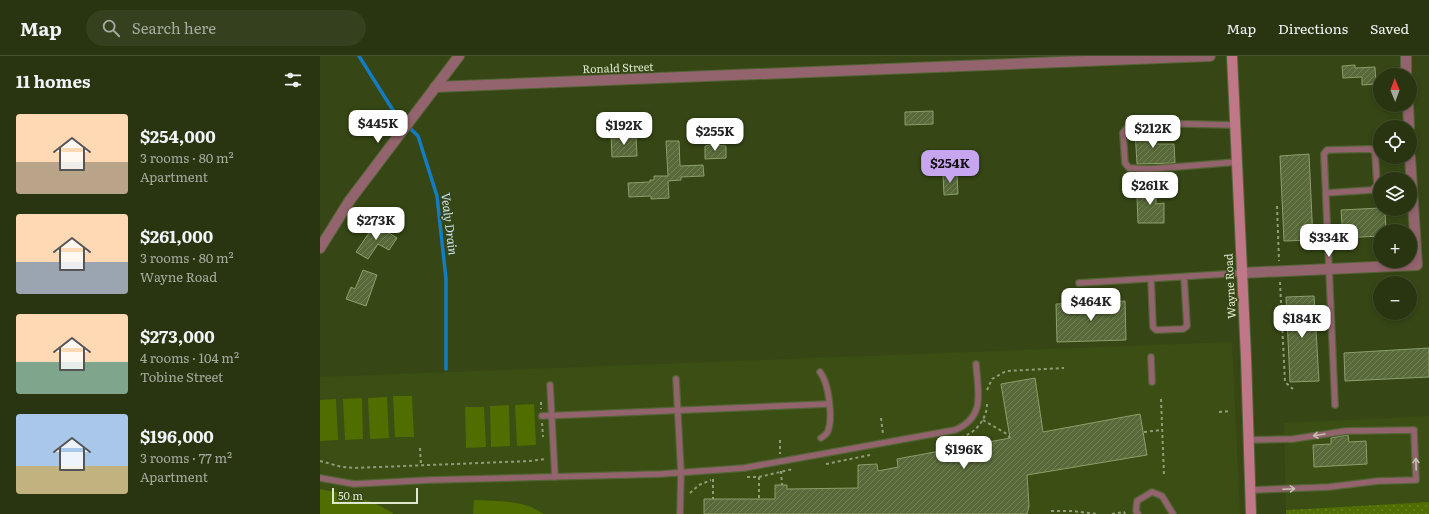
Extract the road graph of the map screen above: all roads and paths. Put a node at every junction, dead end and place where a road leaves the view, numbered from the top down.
1 (459, 56) edge
2 (1210, 56) edge
3 (1232, 56) edge
4 (1406, 56) edge
5 (1075, 59) edge
6 (1406, 68) edge
7 (435, 87) junction
8 (1235, 125) junction
9 (1237, 162) junction
10 (1410, 164) edge
11 (1326, 193) junction
12 (1277, 206) dead end
13 (320, 248) edge
14 (1279, 262) dead end
15 (1329, 269) junction
16 (1241, 273) junction
17 (1184, 277) junction
18 (1280, 277) dead end
19 (1151, 279) junction
20 (1079, 284) dead end
21 (1151, 357) dead end
22 (976, 364) dead end
23 (1064, 368) dead end
24 (820, 372) dead end
25 (676, 379) dead end
26 (1152, 382) dead end
27 (550, 385) dead end
28 (1293, 389) dead end
29 (987, 396) dead end
30 (1161, 399) dead end
31 (987, 401) dead end
32 (541, 402) dead end
33 (828, 404) junction
34 (1335, 405) dead end
35 (677, 411) junction
36 (1230, 411) dead end
37 (1219, 412) dead end
38 (542, 416) junction
39 (552, 416) junction
40 (881, 418) dead end
41 (983, 420) junction
42 (1162, 430) junction
43 (1144, 432) dead end
44 (884, 435) dead end
45 (821, 438) dead end
46 (956, 438) dead end
47 (1010, 438) dead end
48 (780, 440) dead end
49 (1248, 440) junction
50 (544, 442) dead end
51 (420, 448) dead end
52 (544, 454) dead end
53 (780, 455) dead end
54 (871, 455) dead end
55 (320, 461) edge
56 (826, 464) dead end
57 (420, 466) junction
58 (781, 468) dead end
59 (795, 468) dead end
60 (781, 472) junction
61 (681, 473) junction
62 (1164, 475) dead end
63 (555, 476) junction
64 (743, 477) dead end
65 (759, 477) junction
66 (320, 478) edge
67 (720, 478) dead end
68 (713, 479) junction
69 (782, 485) dead end
70 (1250, 490) junction
71 (713, 499) dead end
72 (759, 499) dead end
73 (688, 500) dead end
74 (1051, 511) dead end
75 (680, 514) edge
76 (1097, 514) edge
77 (1112, 514) edge
78 (1125, 514) edge
79 (1138, 514) edge
80 (1173, 514) edge
81 (1251, 514) edge

1 - 7 street
2 - 5 street, Ronald Street
3 - 8 main road, Wayne Road
4 - 6 street
5 - 7 street, Ronald Street
7 - 13 street
8 - 9 main road, Wayne Road
8 - 9 lane
9 - 16 main road, Wayne Road
10 - 15 street
11 - 11 lane
11 - 15 lane
12 - 14 path
15 - 16 street
15 - 34 lane
16 - 17 lane
16 - 49 main road, Wayne Road
17 - 19 lane
17 - 19 lane
18 - 28 path
19 - 20 lane
21 - 26 lane
22 - 61 lane
23 - 29 path
24 - 33 lane
25 - 35 lane
27 - 39 lane
30 - 42 path
31 - 41 path
32 - 38 path
33 - 35 lane
33 - 45 lane
35 - 39 lane
35 - 61 lane
36 - 37 path
38 - 39 lane
38 - 50 path
39 - 63 lane
40 - 44 path
41 - 46 path
41 - 47 path
42 - 43 path
42 - 62 path
48 - 53 path
49 - 70 main road, Wayne Road
70 -> 49 lane
51 - 57 path
52 - 57 path
54 - 56 path
55 - 57 path
58 - 60 path
59 - 60 path
60 - 65 path
60 - 69 path
61 - 63 lane
61 - 75 lane
63 - 66 lane
64 - 65 path
65 - 72 path
67 - 68 path
68 - 71 path
68 - 73 path
70 - 81 main road, Wayne Road
74 - 76 path
77 - 78 path
79 - 80 lane

